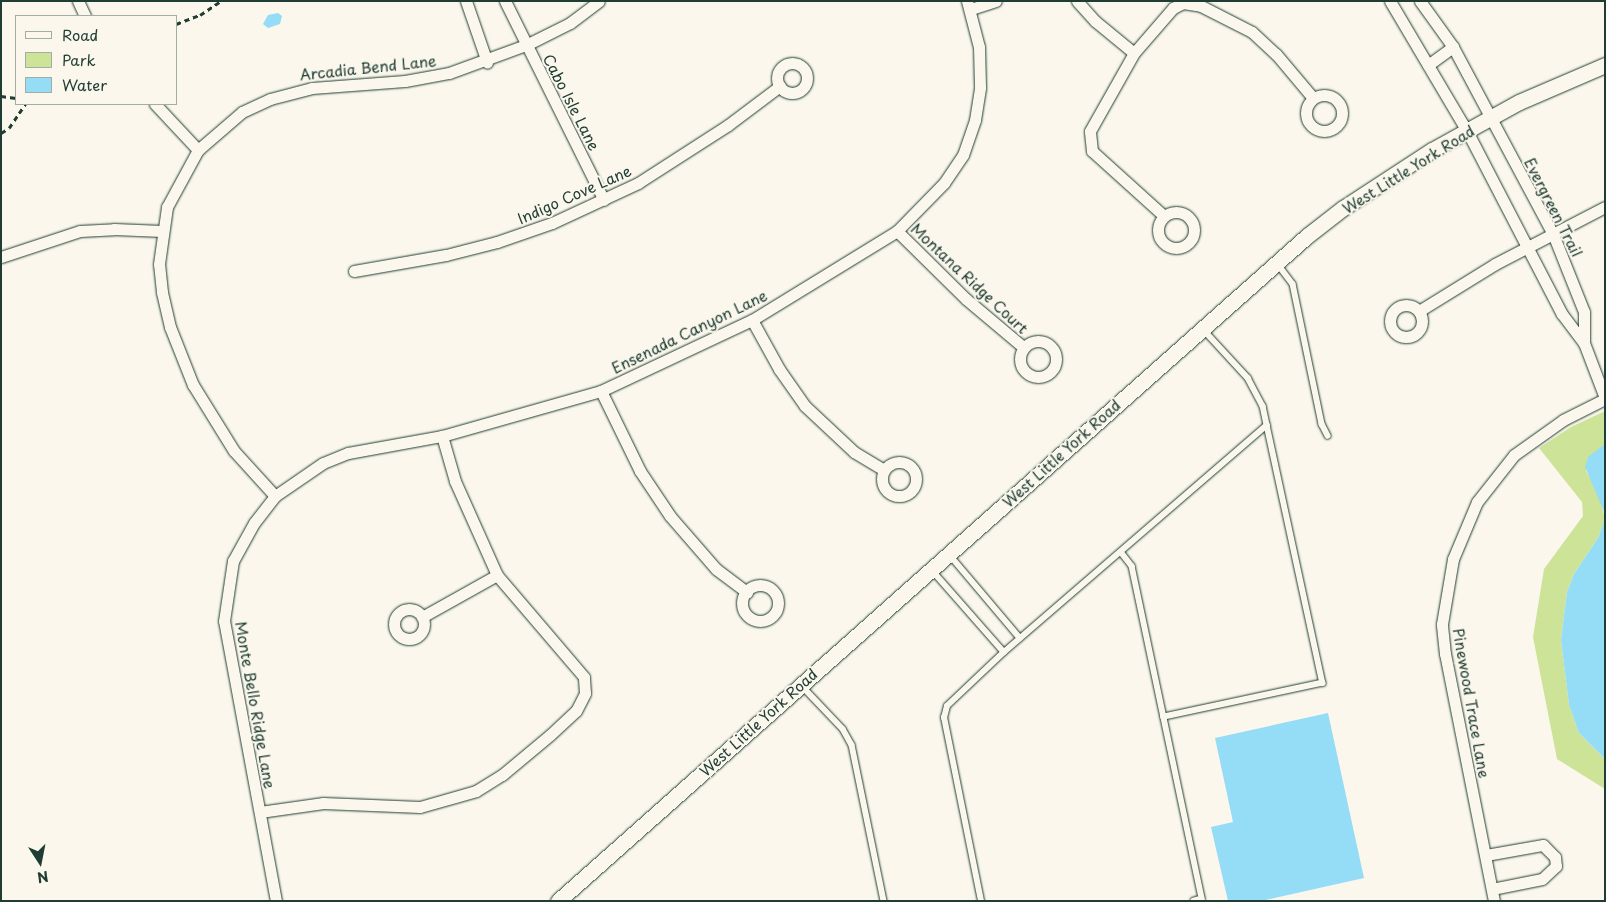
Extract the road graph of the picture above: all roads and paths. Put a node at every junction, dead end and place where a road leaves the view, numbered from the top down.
1 (78, 1) edge
2 (221, 1) edge
3 (466, 1) edge
4 (505, 1) edge
5 (599, 1) edge
6 (996, 1) edge
7 (1077, 1) edge
8 (1390, 1) edge
9 (1420, 1) edge
10 (969, 5) edge
11 (85, 15) edge
12 (178, 23) edge
13 (526, 45) junction
14 (1453, 47) junction
15 (1134, 53) junction
16 (487, 62) junction
17 (1428, 65) junction
18 (1605, 66) edge
19 (780, 86) dead end
20 (1, 96) edge
21 (15, 98) edge
22 (1313, 98) dead end
23 (24, 105) edge
24 (155, 105) edge
25 (1490, 118) junction
26 (1467, 131) junction
27 (1, 133) edge
28 (198, 150) junction
29 (604, 200) junction
30 (1605, 208) edge
31 (1164, 216) dead end
32 (162, 231) junction
33 (897, 231) junction
34 (1553, 234) junction
35 (1529, 246) junction
36 (1, 257) edge
37 (1276, 261) junction
38 (354, 271) dead end
39 (1419, 311) dead end
40 (752, 320) junction
41 (1202, 327) junction
42 (1584, 343) junction
43 (1023, 347) dead end
44 (601, 391) junction
45 (1605, 398) edge
46 (1267, 426) junction
47 (442, 436) junction
48 (1328, 436) dead end
49 (884, 470) dead end
50 (275, 496) junction
51 (1121, 552) junction
52 (948, 553) junction
53 (931, 568) junction
54 (497, 575) junction
55 (747, 592) dead end
56 (422, 617) dead end
57 (1020, 638) junction
58 (1004, 652) junction
59 (801, 684) junction
60 (1164, 717) junction
61 (260, 812) junction
62 (1486, 855) junction
63 (1492, 889) junction
64 (276, 901) edge
65 (558, 901) edge
66 (884, 901) edge
67 (981, 901) edge
68 (1194, 901) edge
69 (1494, 901) edge

1 - 11 street
2 - 12 path
3 - 16 street
4 - 13 street, Cabo Isle Lane
5 - 13 street, Arcadia Bend Lane
6 - 10 street
7 - 15 street
8 - 17 street, Evergreen Trail
9 - 14 street, Evergreen Trail
10 - 33 street, Ensenada Canyon Lane
13 - 16 street, Arcadia Bend Lane
13 - 29 street, Cabo Isle Lane
14 - 17 street
14 - 25 street, Evergreen Trail
15 - 22 street
15 - 31 street
16 - 28 street, Arcadia Bend Lane
17 - 26 street, Evergreen Trail
18 - 25 main road, West Little York Road
19 - 29 street, Indigo Cove Lane
20 - 21 path
23 - 27 path
24 - 28 street
25 - 26 main road, West Little York Road
25 - 34 street, Evergreen Trail
26 - 35 street, Evergreen Trail
26 - 37 main road, West Little York Road
28 - 32 street, Arcadia Bend Lane
29 - 38 street, Indigo Cove Lane
30 - 34 street
32 - 36 street
32 - 50 street, Arcadia Bend Lane
33 - 40 street, Ensenada Canyon Lane
33 - 43 street, Montana Ridge Court
34 - 35 street
34 - 42 street, Evergreen Trail
35 - 39 street
35 - 42 street, Evergreen Trail
37 - 41 main road, West Little York Road
37 - 48 lane
40 - 44 street, Ensenada Canyon Lane
40 - 49 street
41 - 46 lane
41 - 52 main road, West Little York Road
42 - 45 street, Evergreen Trail
44 - 47 street, Ensenada Canyon Lane
44 - 55 street
45 - 62 street, Pinewood Trace Lane
46 - 51 lane
46 - 60 lane
47 - 50 street, Ensenada Canyon Lane
47 - 54 street
50 - 61 street, Monte Bello Ridge Lane
51 - 57 lane
51 - 60 lane
52 - 53 main road, West Little York Road
52 - 57 lane
53 - 58 lane
53 - 59 main road, West Little York Road
54 - 56 street
54 - 61 street
57 - 58 lane
58 - 67 lane
59 - 65 main road, West Little York Road
59 - 66 lane
60 - 68 lane
61 - 64 street, Monte Bello Ridge Lane
62 - 63 street, Pinewood Trace Lane
62 - 63 street
63 - 69 street, Pinewood Trace Lane

